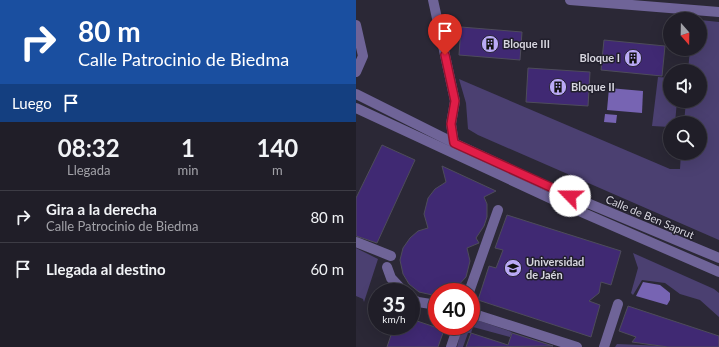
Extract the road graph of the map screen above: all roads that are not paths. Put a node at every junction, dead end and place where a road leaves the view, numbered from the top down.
1 (433, 0) edge
2 (570, 0) edge
3 (719, 12) edge
4 (356, 25) edge
5 (356, 72) edge
6 (356, 94) edge
7 (356, 108) edge
8 (454, 143) junction
9 (498, 210) dead end
10 (356, 242) edge
11 (391, 256) dead end
12 (719, 258) edge
13 (387, 267) dead end
14 (719, 272) edge
15 (396, 283) edge
16 (473, 283) edge
17 (618, 304) dead end
18 (480, 316) edge
19 (455, 335) edge
20 (451, 347) edge
21 (577, 347) edge
22 (604, 347) edge

1 - 8 street
2 - 3 street
4 - 5 street
6 - 8 street, Calle de Ben Saprut
7 - 14 street, Calle de Ben Saprut
8 - 12 street, Calle de Ben Saprut
9 - 16 street
10 - 11 street
13 - 15 street
17 - 22 street
18 - 21 street
19 - 20 street

